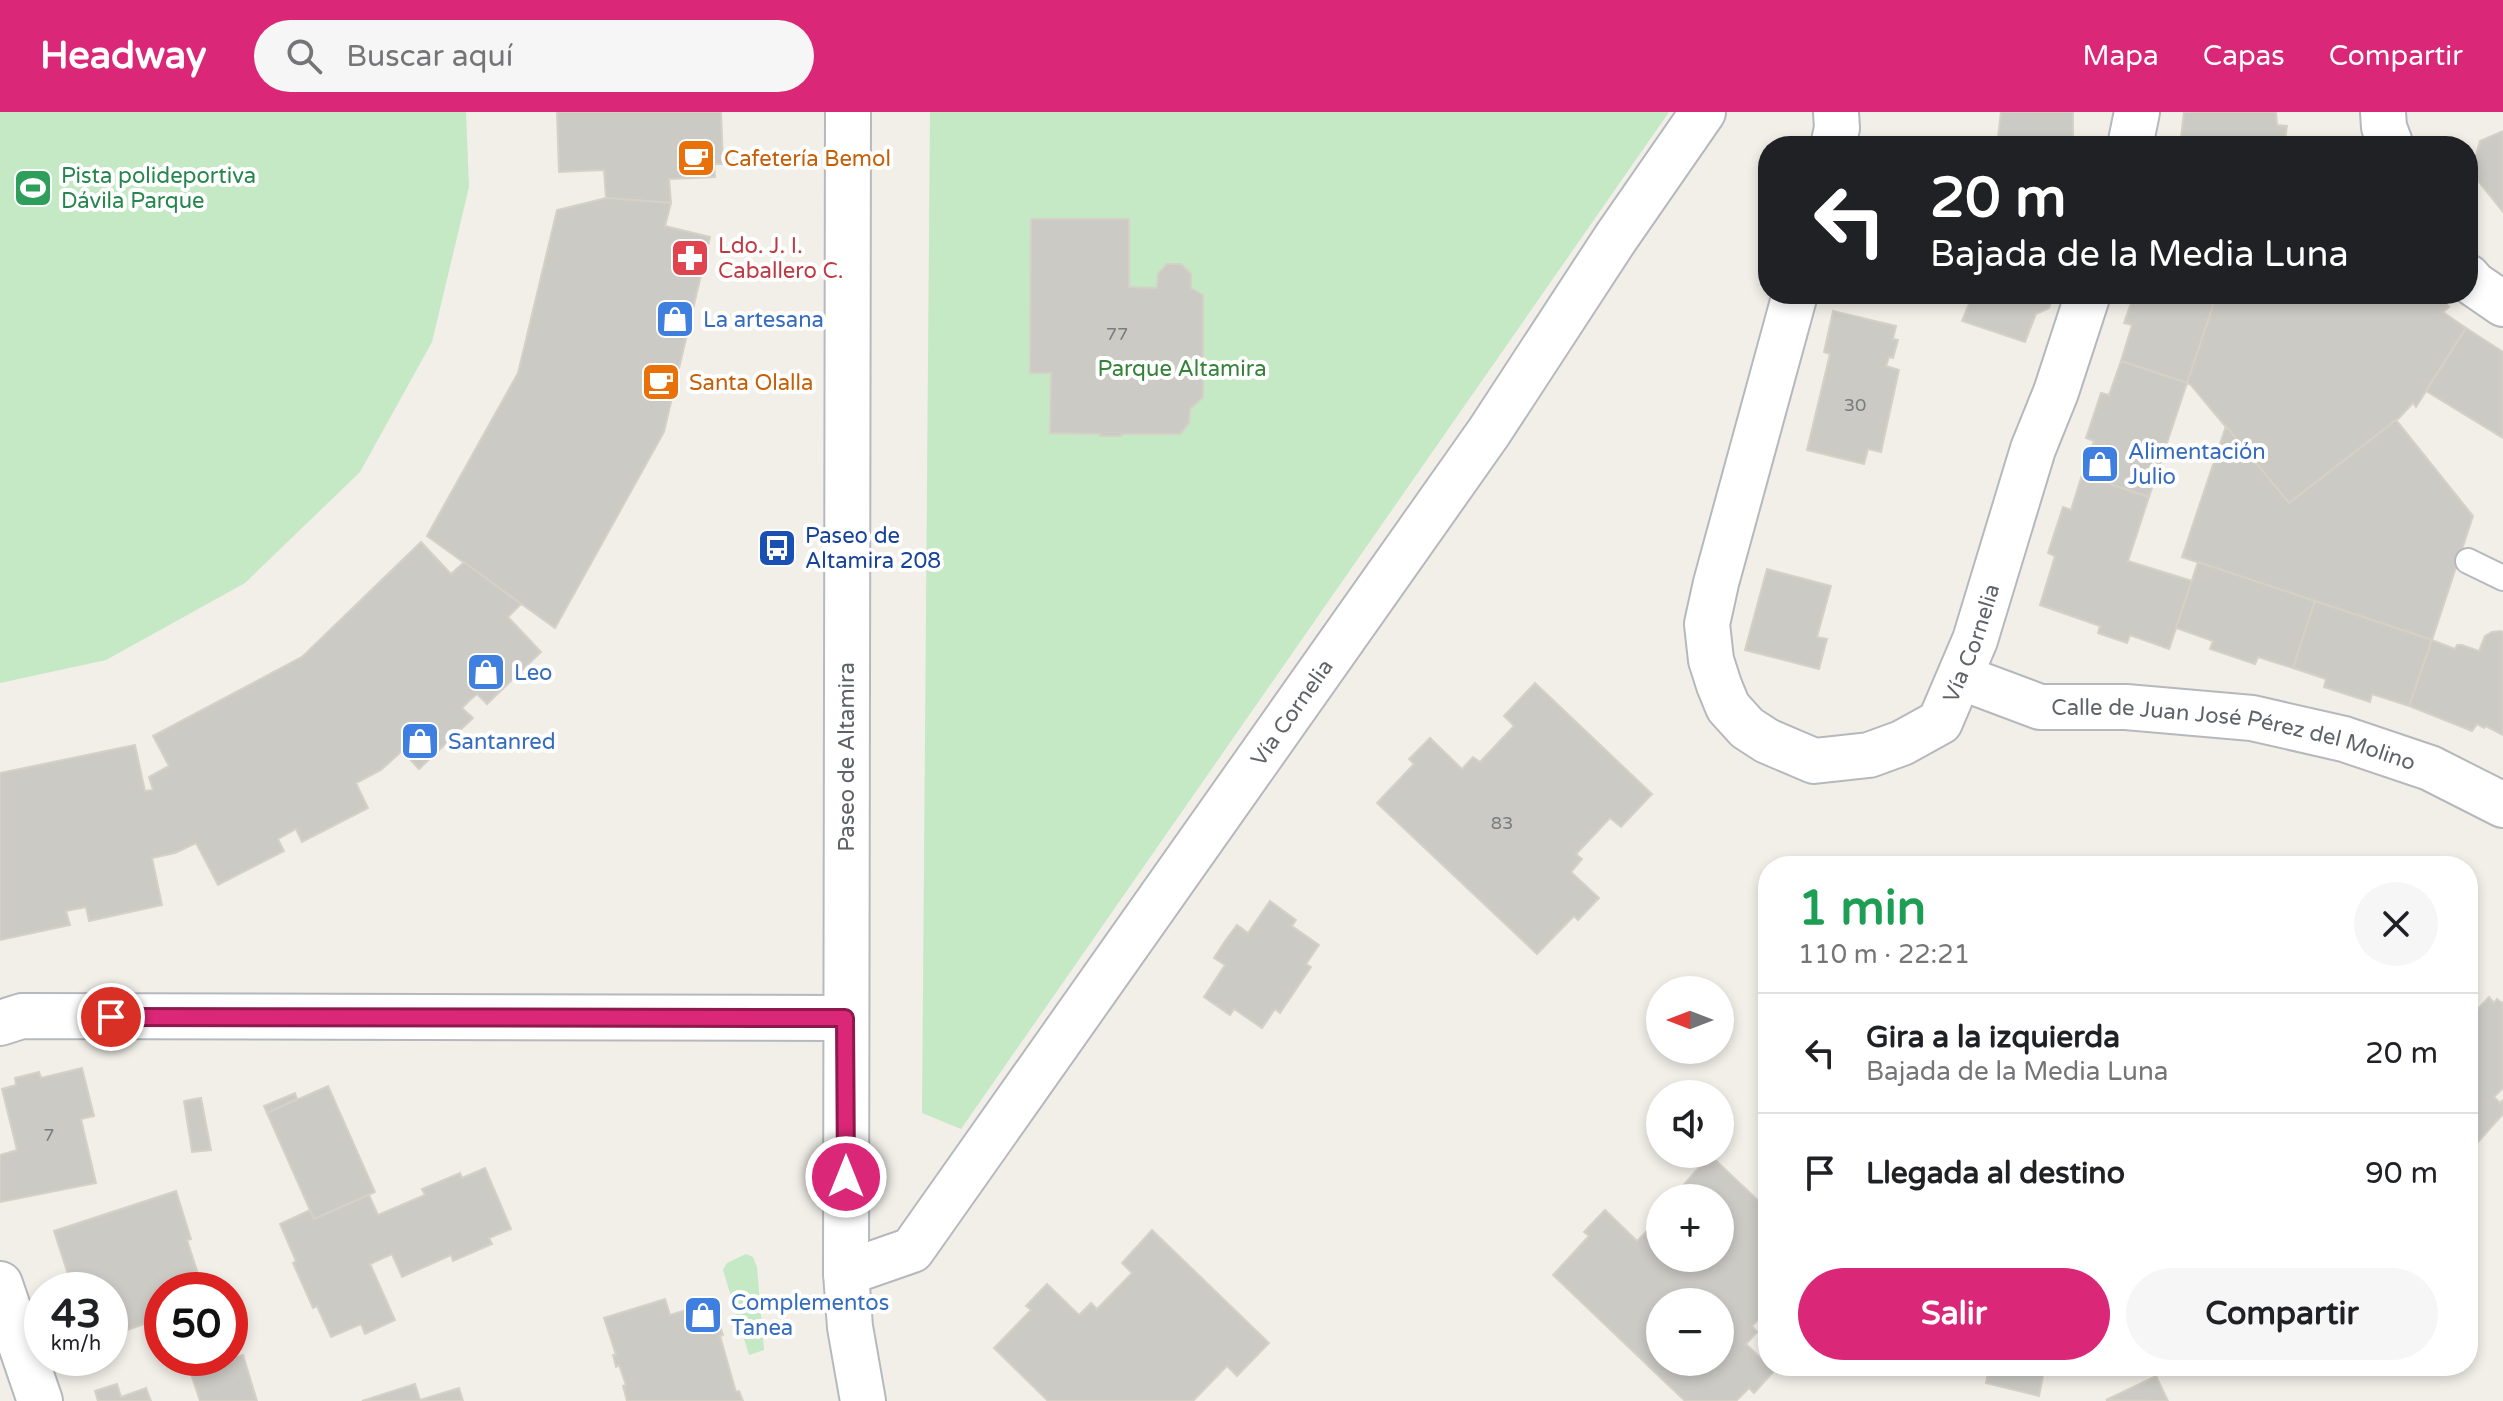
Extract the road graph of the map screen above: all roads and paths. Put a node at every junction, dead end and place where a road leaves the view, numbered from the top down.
1 (848, 112) edge
2 (1703, 112) edge
3 (1836, 112) edge
4 (2137, 112) edge
5 (2383, 112) edge
6 (1835, 136) edge
7 (2132, 136) edge
8 (2387, 136) edge
9 (2478, 287) edge
10 (1792, 304) edge
11 (2085, 304) edge
12 (2503, 304) edge
13 (2468, 561) dead end
14 (2503, 578) edge
15 (1960, 677) junction
16 (2503, 805) edge
17 (845, 1018) junction
18 (0, 1023) edge
19 (846, 1273) junction
20 (0, 1284) edge
21 (40, 1401) edge
22 (863, 1401) edge

1 - 17 street, Paseo de Altamira
2 - 19 street, Vía Cornelia
3 - 6 street
4 - 7 street
5 - 8 street
9 - 12 street
10 - 15 street, Vía Cornelia
11 - 15 street, Vía Cornelia
13 - 14 lane
15 - 16 street, Calle de Juan José Pérez del Molino
17 - 18 street
17 - 19 street, Paseo de Altamira
19 - 22 street, Paseo de Altamira
20 - 21 street

